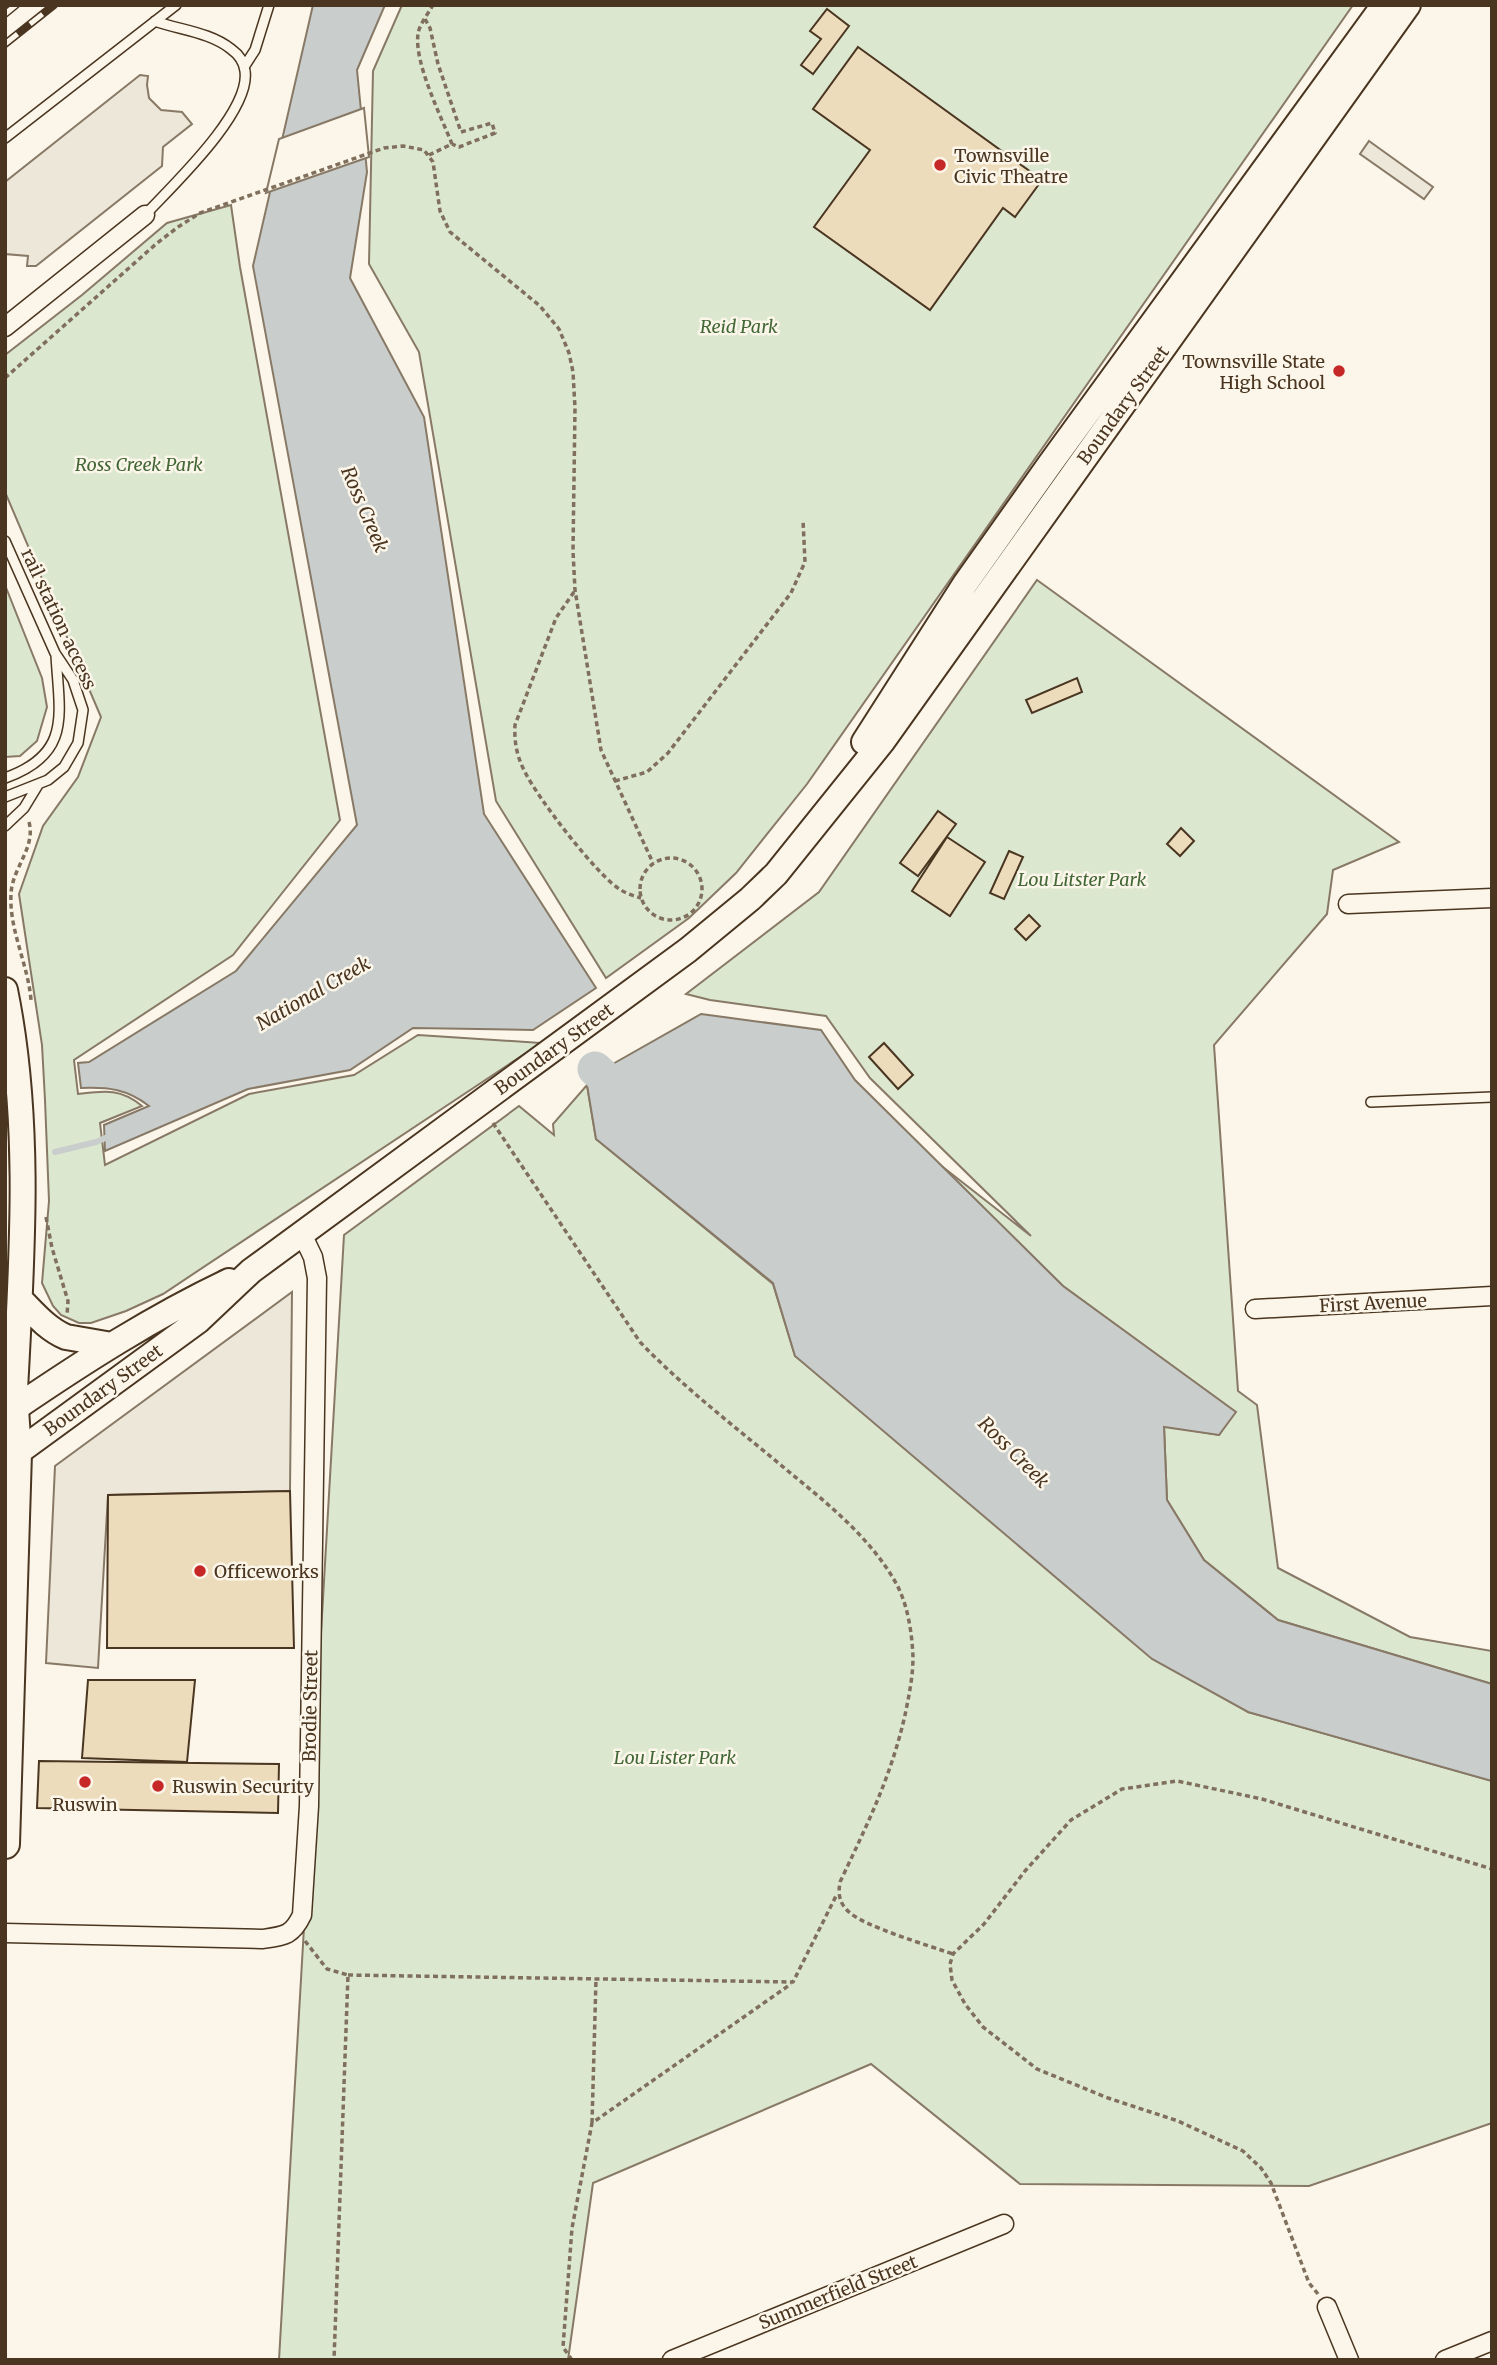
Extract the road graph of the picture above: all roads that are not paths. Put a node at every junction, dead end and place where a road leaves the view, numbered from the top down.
1 (176, 5) edge
2 (269, 5) edge
3 (1384, 5) edge
4 (1408, 5) edge
5 (155, 22) junction
6 (244, 67) junction
7 (5, 138) edge
8 (145, 215) joint
9 (5, 327) edge
10 (5, 541) edge
11 (55, 653) junction
12 (5, 778) edge
13 (38, 785) junction
14 (5, 797) edge
15 (833, 802) junction
16 (5, 826) edge
17 (1492, 898) edge
18 (1348, 904) dead end
19 (5, 990) edge
20 (1492, 1097) edge
21 (1371, 1102) dead end
22 (302, 1234) junction
23 (251, 1270) junction
24 (1492, 1296) edge
25 (20, 1299) junction
26 (1255, 1309) dead end
27 (112, 1345) junction
28 (10, 1413) edge
29 (11, 1457) edge
30 (5, 1844) edge
31 (5, 1933) edge
32 (1004, 2224) dead end
33 (1327, 2307) road end
34 (1492, 2341) edge
35 (672, 2360) edge
36 (1349, 2360) edge
37 (1445, 2360) edge

1 - 5 lane
2 - 6 lane
3 - 15 main road, Boundary Street
4 - 15 main road, Boundary Street
5 - 6 lane
5 - 7 lane
6 - 8 lane
8 - 9 street
10 - 11 lane, rail station access
11 - 12 lane
11 - 13 lane, rail station access
13 - 14 lane, rail station access
13 - 16 lane
15 - 22 main road, Boundary Street
17 - 18 street
19 - 25 main road
20 - 21 lane
22 - 23 main road, Boundary Street
22 - 31 street, Brodie Street
23 - 27 main road, Boundary Street
23 - 29 main road, Boundary Street
24 - 26 street, First Avenue
25 - 27 main road
25 - 28 main road
27 - 28 main road, Boundary Street
28 - 29 main road
29 - 30 main road
32 - 35 street, Summerfield Street
33 - 36 street
34 - 37 street

